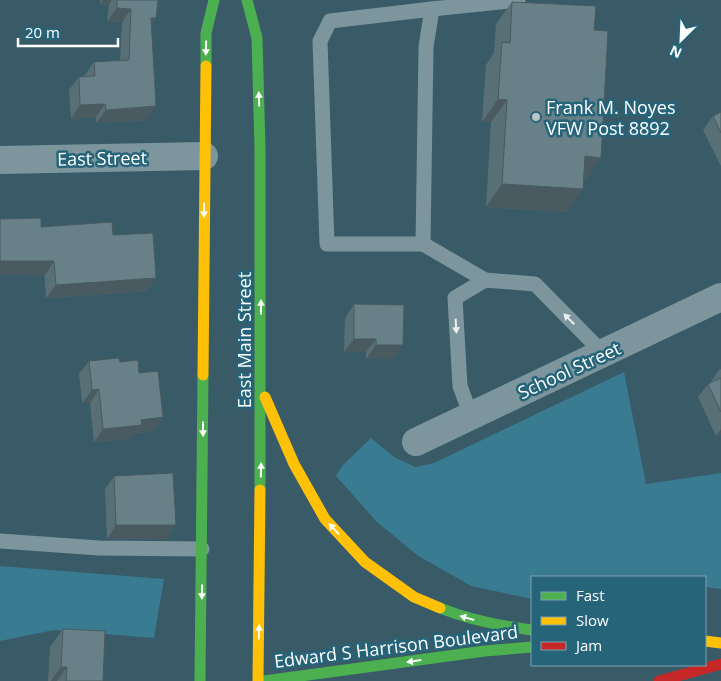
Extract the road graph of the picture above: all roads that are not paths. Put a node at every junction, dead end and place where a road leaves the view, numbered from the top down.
1 (214, 0) edge
2 (247, 0) edge
3 (518, 0) edge
4 (432, 9) junction
5 (204, 156) junction
6 (0, 160) edge
7 (423, 244) junction
8 (485, 280) junction
9 (721, 298) edge
10 (603, 353) junction
11 (262, 389) junction
12 (471, 416) junction
13 (416, 442) dead end
14 (0, 541) edge
15 (202, 549) junction
16 (531, 630) edge
17 (706, 640) edge
18 (721, 643) edge
19 (531, 647) edge
20 (721, 664) edge
21 (200, 681) edge
22 (258, 681) edge
23 (264, 681) edge
24 (659, 681) edge

1 -> 5 main road
11 -> 2 main road, East Main Street
3 - 4 lane
4 - 7 lane
4 - 7 lane
5 - 6 street, East Street
5 -> 15 main road
7 - 8 lane
10 -> 8 lane
8 -> 12 lane
9 - 10 street, School Street
10 - 12 street, School Street
16 -> 11 main road
22 -> 11 main road, East Main Street
12 - 13 street, School Street
14 - 15 lane
15 -> 21 main road
17 - 18 main road
19 -> 23 main road, Edward S Harrison Boulevard
20 - 24 main road

